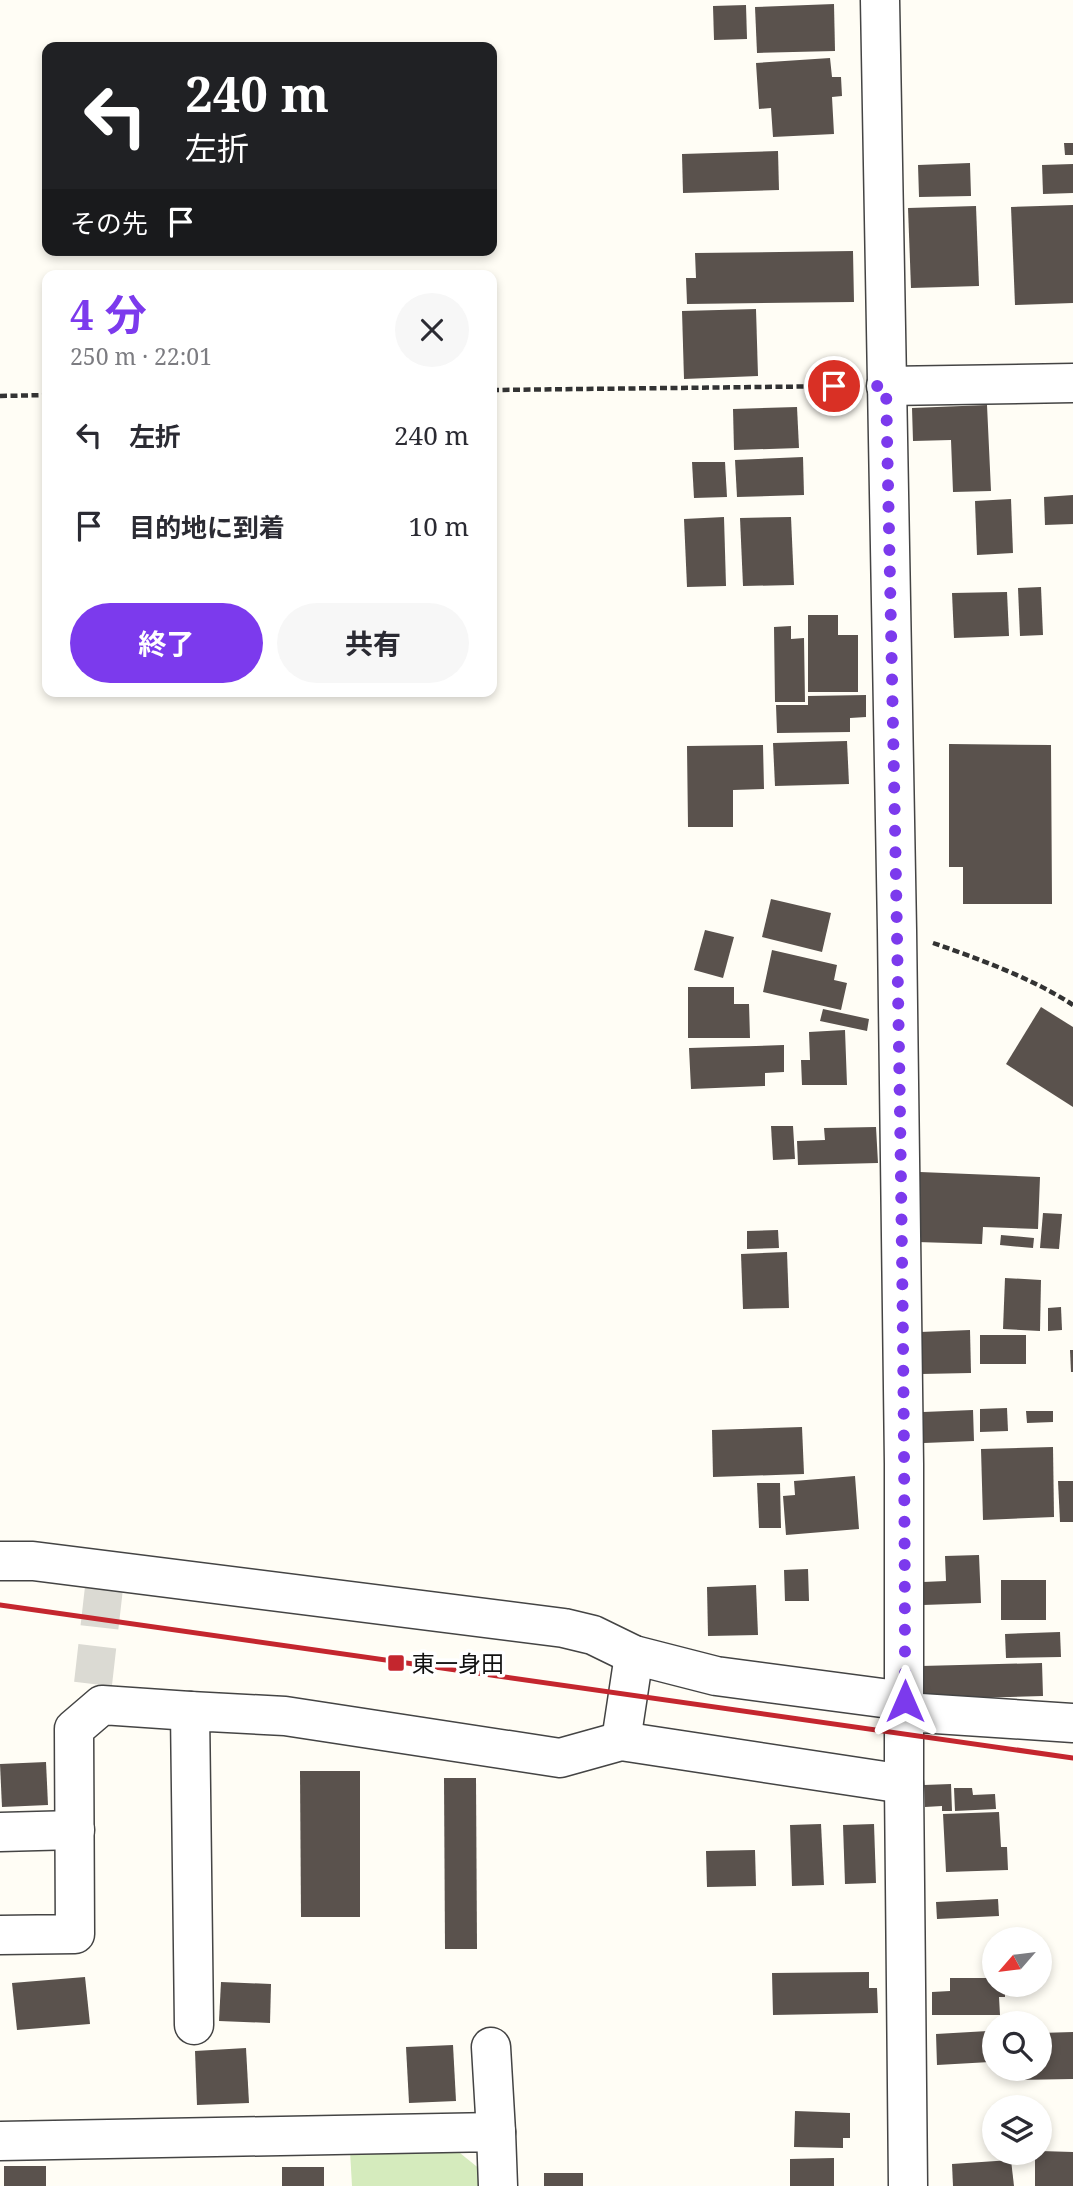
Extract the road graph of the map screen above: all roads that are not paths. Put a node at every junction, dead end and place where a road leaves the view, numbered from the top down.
1 (880, 0) edge
2 (1073, 383) edge
3 (886, 386) junction
4 (0, 1561) edge
5 (634, 1655) junction
6 (905, 1707) junction
7 (190, 1711) junction
8 (1073, 1723) edge
9 (621, 1741) junction
10 (904, 1784) junction
11 (75, 1830) junction
12 (0, 1832) edge
13 (0, 1935) edge
14 (194, 2025) dead end
15 (491, 2047) dead end
16 (496, 2132) junction
17 (0, 2141) edge
18 (498, 2186) edge
19 (908, 2186) edge

1 - 3 street
2 - 3 street
3 - 6 street
4 - 5 street
5 - 6 street
5 - 9 street
6 - 8 street
6 - 10 street
7 - 9 street
7 - 11 street
7 - 14 street
9 - 10 street
10 - 19 street
11 - 12 street
11 - 13 street
15 - 16 street
16 - 17 street
16 - 18 street

